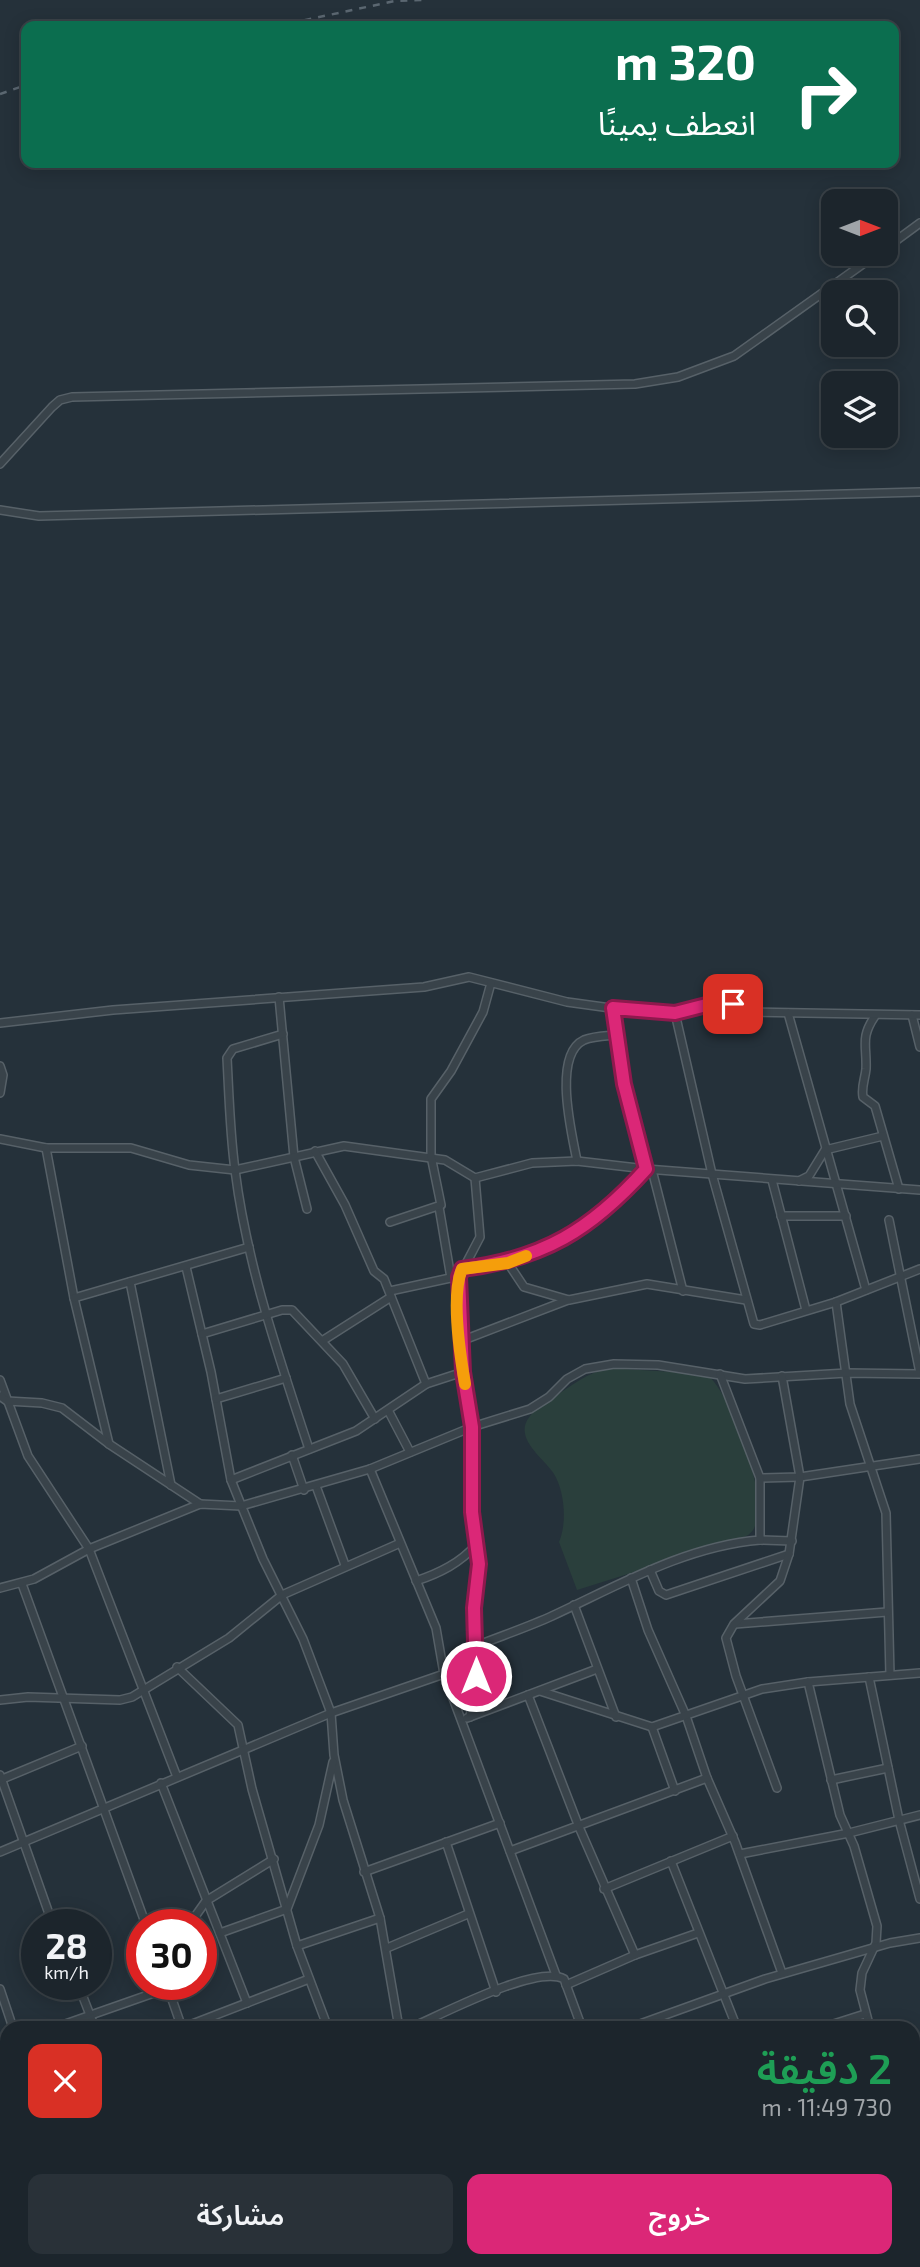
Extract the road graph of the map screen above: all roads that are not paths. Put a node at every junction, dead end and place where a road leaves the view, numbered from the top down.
1 (920, 223) edge
2 (898, 239) edge
3 (860, 266) edge
4 (0, 464) edge
5 (920, 492) edge
6 (0, 510) edge
7 (491, 983) junction
8 (279, 997) junction
9 (613, 1008) junction
10 (675, 1013) junction
11 (788, 1013) junction
12 (916, 1015) edge
13 (875, 1016) junction
14 (0, 1023) edge
15 (283, 1034) junction
16 (617, 1035) junction
17 (920, 1047) edge
18 (0, 1066) edge
19 (0, 1093) edge
20 (883, 1136) junction
21 (0, 1139) edge
22 (46, 1148) junction
23 (825, 1150) junction
24 (315, 1151) junction
25 (431, 1156) junction
26 (294, 1157) junction
27 (577, 1161) junction
28 (235, 1170) junction
29 (649, 1170) junction
30 (712, 1174) junction
31 (475, 1178) junction
32 (772, 1180) junction
33 (798, 1182) junction
34 (837, 1184) junction
35 (899, 1189) junction
36 (920, 1190) edge
37 (439, 1208) junction
38 (307, 1209) dead end
39 (781, 1216) junction
40 (846, 1216) junction
41 (889, 1220) dead end
42 (390, 1222) dead end
43 (249, 1247) junction
44 (508, 1263) junction
45 (186, 1267) junction
46 (462, 1269) junction
47 (920, 1269) edge
48 (455, 1277) junction
49 (900, 1277) junction
50 (130, 1282) junction
51 (866, 1290) junction
52 (683, 1291) junction
53 (391, 1294) junction
54 (74, 1298) junction
55 (569, 1300) junction
56 (746, 1300) junction
57 (836, 1302) junction
58 (806, 1310) junction
59 (266, 1317) junction
60 (202, 1334) junction
61 (322, 1341) junction
62 (461, 1341) junction
63 (463, 1372) junction
64 (847, 1373) junction
65 (920, 1373) edge
66 (720, 1374) junction
67 (782, 1376) junction
68 (286, 1378) junction
69 (0, 1380) edge
70 (426, 1384) junction
71 (4, 1399) edge
72 (216, 1399) junction
73 (389, 1412) junction
74 (375, 1419) junction
75 (472, 1427) junction
76 (109, 1444) junction
77 (309, 1448) junction
78 (410, 1452) junction
79 (292, 1455) junction
80 (920, 1459) edge
81 (869, 1465) junction
82 (370, 1469) junction
83 (800, 1477) junction
84 (760, 1478) junction
85 (231, 1480) junction
86 (171, 1485) junction
87 (316, 1486) junction
88 (304, 1490) junction
89 (200, 1504) junction
90 (241, 1506) junction
91 (760, 1540) junction
92 (792, 1541) junction
93 (398, 1544) junction
94 (477, 1544) junction
95 (89, 1549) junction
96 (789, 1554) junction
97 (345, 1565) junction
98 (650, 1570) junction
99 (631, 1578) junction
100 (416, 1581) junction
101 (22, 1584) junction
102 (0, 1588) edge
103 (282, 1595) junction
104 (573, 1605) junction
105 (887, 1612) junction
106 (734, 1624) junction
107 (476, 1646) junction
108 (177, 1667) junction
109 (597, 1669) junction
110 (920, 1673) edge
111 (444, 1674) junction
112 (890, 1675) junction
113 (869, 1677) junction
114 (808, 1682) junction
115 (145, 1688) junction
116 (540, 1691) junction
117 (743, 1693) junction
118 (528, 1695) junction
119 (65, 1699) junction
120 (0, 1700) edge
121 (331, 1713) junction
122 (686, 1716) junction
123 (616, 1717) junction
124 (466, 1718) junction
125 (652, 1727) junction
126 (82, 1746) junction
127 (242, 1750) junction
128 (334, 1755) junction
129 (888, 1768) junction
130 (177, 1777) junction
131 (1, 1778) edge
132 (707, 1778) junction
133 (831, 1780) junction
134 (161, 1783) junction
135 (777, 1788) dead end
136 (675, 1791) junction
137 (104, 1806) junction
138 (920, 1815) edge
139 (898, 1820) junction
140 (500, 1823) junction
141 (579, 1827) junction
142 (849, 1833) junction
143 (733, 1836) junction
144 (446, 1842) junction
145 (23, 1843) junction
146 (510, 1851) junction
147 (0, 1852) edge
148 (740, 1854) junction
149 (274, 1859) junction
150 (671, 1861) junction
151 (364, 1872) junction
152 (918, 1882) edge
153 (604, 1889) junction
154 (920, 1899) edge
155 (206, 1901) junction
156 (47, 1909) edge
157 (140, 1909) edge
158 (200, 1909) edge
159 (287, 1909) junction
160 (468, 1914) junction
161 (380, 1918) junction
162 (220, 1933) junction
163 (698, 1933) junction
164 (920, 1938) edge
165 (297, 1946) junction
166 (387, 1948) junction
167 (873, 1948) junction
168 (635, 1955) junction
169 (782, 1973) junction
170 (556, 1975) junction
171 (309, 1979) junction
172 (566, 1985) junction
173 (0, 1989) edge
174 (496, 1992) junction
175 (724, 1994) junction
176 (84, 2000) edge
177 (130, 2000) edge
178 (172, 2000) edge
179 (247, 2003) junction
180 (865, 2014) junction
181 (90, 2015) junction
182 (11, 2021) edge
183 (73, 2021) edge
184 (92, 2021) edge
185 (180, 2021) edge
186 (200, 2021) edge
187 (325, 2021) edge
188 (398, 2021) edge
189 (427, 2021) edge
190 (579, 2021) edge
191 (649, 2021) edge
192 (734, 2021) edge
193 (843, 2021) edge
194 (868, 2021) edge

1 - 2 street
3 - 4 street
5 - 6 street
7 - 8 street
7 - 9 street
7 - 25 street
8 - 14 street
8 - 15 street
9 - 10 street
9 - 16 street
10 - 11 street
10 - 30 street
11 - 13 street
11 - 23 street
12 - 13 street
12 - 17 street
13 - 20 street
15 - 26 street
15 - 28 street
16 - 27 street
16 - 29 street
18 - 19 street
20 - 23 street
20 - 35 street
21 - 22 street
22 - 28 street
22 - 54 street
23 - 33 street
23 - 34 street
24 - 25 street
24 - 26 street
24 - 53 street
25 - 31 street
25 - 37 street
26 - 28 street
26 - 38 street
27 - 29 street
27 - 31 street
28 - 43 street
29 - 30 street
29 - 44 street
29 - 52 street
30 - 32 street
30 - 56 street
31 - 46 street
32 - 33 street
32 - 39 street
33 - 34 street
34 - 35 street
34 - 40 street
35 - 36 street
37 - 42 street
37 - 48 street
39 - 40 street
39 - 58 street
40 - 51 street
41 - 49 street
43 - 45 street
43 - 59 street
44 - 46 street
44 - 55 street
45 - 50 street
45 - 60 street
46 - 48 street
47 - 49 street
48 - 53 street
48 - 62 street
49 - 51 street
49 - 65 street
50 - 54 street
50 - 86 street
51 - 57 street
52 - 55 street
52 - 56 street
53 - 61 street
53 - 70 street
54 - 76 street
55 - 62 street
56 - 58 street
57 - 58 street
57 - 64 street
59 - 60 street
59 - 61 street
59 - 68 street
60 - 72 street
61 - 74 street
62 - 63 street
63 - 70 street
63 - 75 street
64 - 65 street
64 - 67 street
64 - 81 street
66 - 67 street
66 - 75 street
66 - 84 street
67 - 83 street
68 - 72 street
68 - 77 street
69 - 71 street
70 - 73 street
71 - 76 street
71 - 95 street
72 - 85 street
73 - 74 street
73 - 78 street
74 - 77 street
75 - 78 street
75 - 94 street
76 - 86 street
77 - 79 street
78 - 82 street
79 - 85 street
79 - 88 street
80 - 81 street
81 - 83 street
81 - 105 street
82 - 87 street
82 - 93 street
83 - 84 street
83 - 92 street
84 - 91 street
85 - 90 street
86 - 89 street
87 - 88 street
87 - 97 street
88 - 90 street
89 - 90 street
89 - 95 street
90 - 103 street
91 - 92 street
91 - 98 street
92 - 96 street
93 - 97 street
93 - 100 street
94 - 100 street
94 - 107 street
95 - 101 street
95 - 115 street
96 - 98 street
96 - 106 street
97 - 103 street
98 - 99 street
99 - 104 street
99 - 122 street
100 - 111 street
101 - 102 street
101 - 119 street
103 - 108 street
103 - 121 street
104 - 107 street
104 - 109 street
105 - 106 street
105 - 112 street
106 - 117 street
107 - 124 street
108 - 115 street
108 - 127 street
109 - 116 street
109 - 123 street
110 - 112 street
111 - 121 street
111 - 124 street
112 - 113 street
113 - 114 street
113 - 129 street
114 - 117 street
114 - 133 street
115 - 119 street
115 - 130 street
116 - 118 street
116 - 123 street
117 - 122 street
117 - 135 street
118 - 124 street
118 - 141 street
119 - 120 street
119 - 126 street
121 - 127 street
121 - 128 street
122 - 125 street
122 - 132 street
123 - 125 street
124 - 140 street
125 - 136 street
126 - 131 street
126 - 137 street
127 - 130 street
127 - 149 street
128 - 151 street
128 - 159 street
129 - 133 street
129 - 139 street
130 - 134 street
131 - 145 street
132 - 136 street
132 - 143 street
133 - 142 street
134 - 137 street
134 - 155 street
136 - 141 street
137 - 145 street
137 - 157 street
138 - 139 street
139 - 142 street
139 - 152 street
140 - 144 street
140 - 146 street
141 - 146 street
141 - 153 street
142 - 148 street
142 - 167 street
143 - 148 street
143 - 150 street
144 - 151 street
144 - 160 street
145 - 147 street
145 - 156 street
146 - 170 street
148 - 169 street
149 - 155 street
149 - 159 street
150 - 153 street
150 - 163 street
151 - 161 street
152 - 154 street
153 - 168 street
155 - 158 street
155 - 162 street
159 - 162 street
159 - 165 street
160 - 166 street
160 - 174 street
161 - 165 street
161 - 166 street
162 - 179 street
163 - 168 street
163 - 175 street
164 - 167 street
165 - 171 street
166 - 188 street
167 - 169 street
167 - 180 street
168 - 172 street
169 - 175 street
170 - 172 street
170 - 174 street
171 - 179 street
171 - 187 street
172 - 190 street
173 - 182 street
174 - 189 street
175 - 191 street
175 - 192 street
176 - 181 street
177 - 181 street
178 - 185 street
179 - 186 street
180 - 193 street
180 - 194 street
181 - 183 street
181 - 184 street

